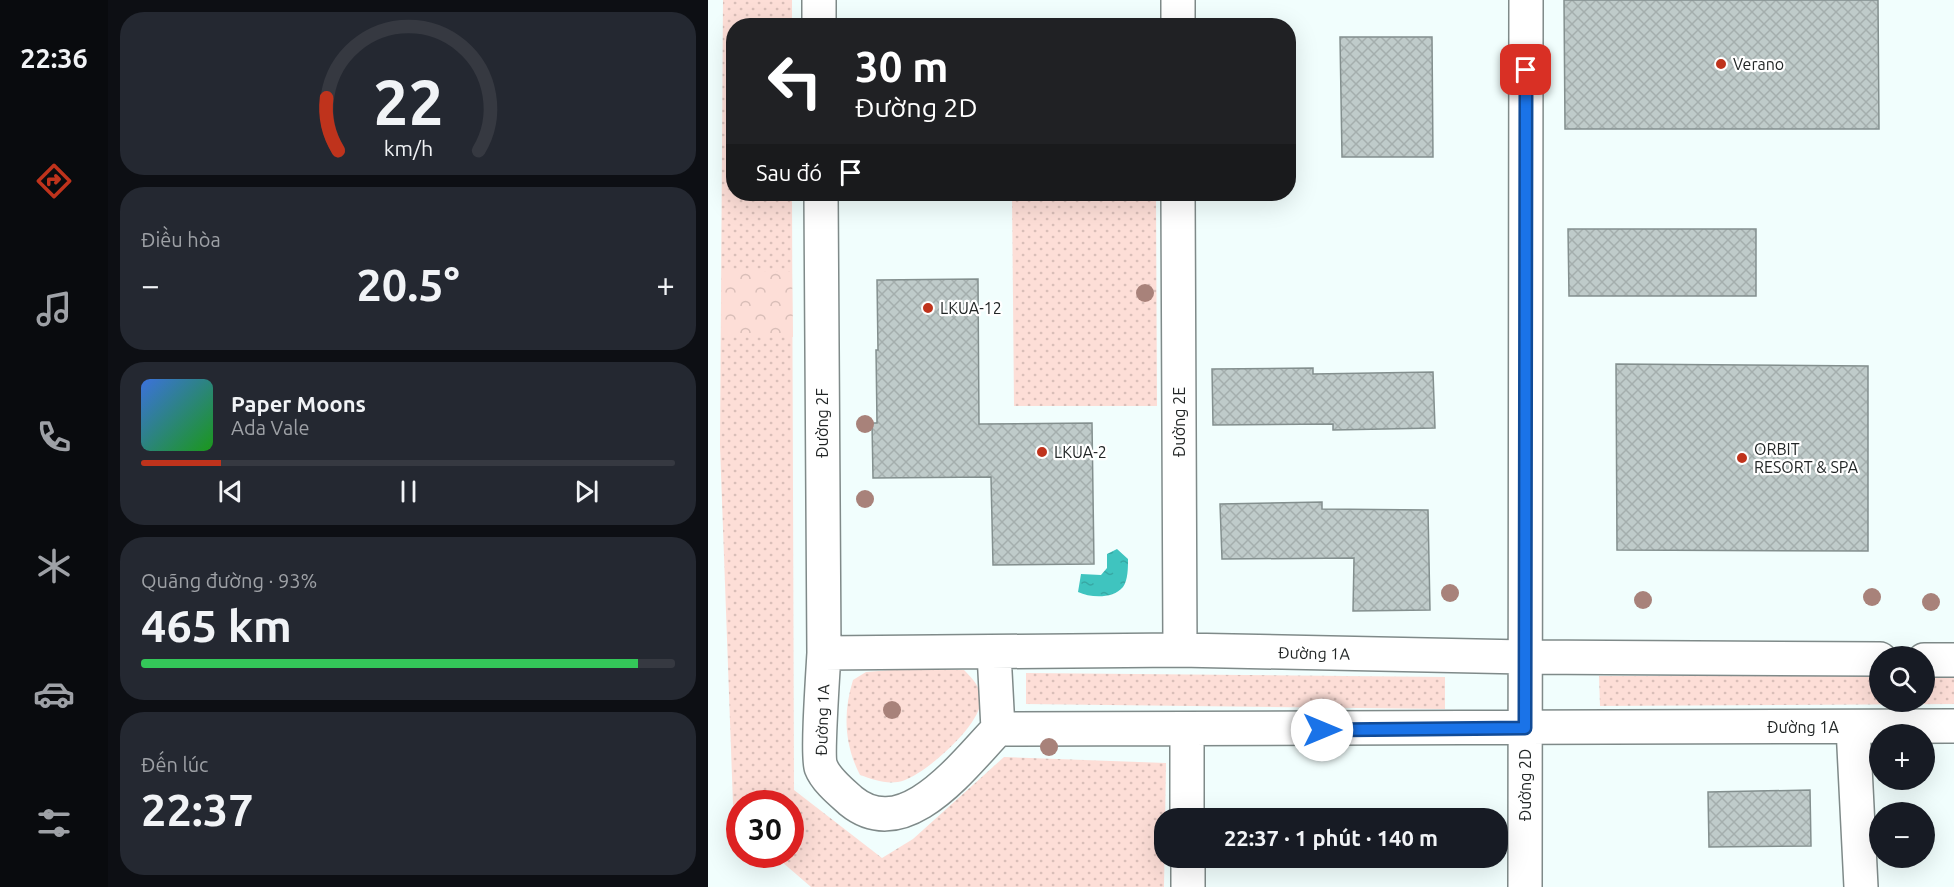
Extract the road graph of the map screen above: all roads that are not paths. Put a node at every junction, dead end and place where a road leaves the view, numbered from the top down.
1 (819, 0) edge
2 (1178, 0) edge
3 (1526, 0) edge
4 (819, 18) edge
5 (1178, 18) edge
6 (821, 201) edge
7 (1178, 201) edge
8 (1180, 650) junction
9 (994, 652) junction
10 (824, 653) junction
11 (1524, 657) junction
12 (1869, 659) edge
13 (1935, 660) edge
14 (1954, 660) edge
15 (1954, 726) edge
16 (1853, 727) junction
17 (1525, 728) junction
18 (998, 729) junction
19 (1187, 731) junction
20 (1187, 808) edge
21 (1188, 868) edge
22 (1188, 887) edge
23 (1526, 887) edge
24 (1861, 887) edge

1 - 4 street
2 - 5 street
3 - 11 street, Đường 2D
6 - 10 street, Đường 2F
7 - 8 street, Đường 2E
8 - 9 street, Đường 1A
8 - 11 street, Đường 1A
9 - 10 street, Đường 1A
9 - 18 street
10 - 18 street, Đường 1A
11 - 12 street, Đường 1A
11 - 17 street, Đường 2D
13 - 14 street
15 - 16 street, Đường 1A
16 - 17 street, Đường 1A
16 - 24 street
17 - 19 street, Đường 1A
17 - 23 street, Đường 2D
18 - 19 street, Đường 1A
19 - 20 street
21 - 22 street

